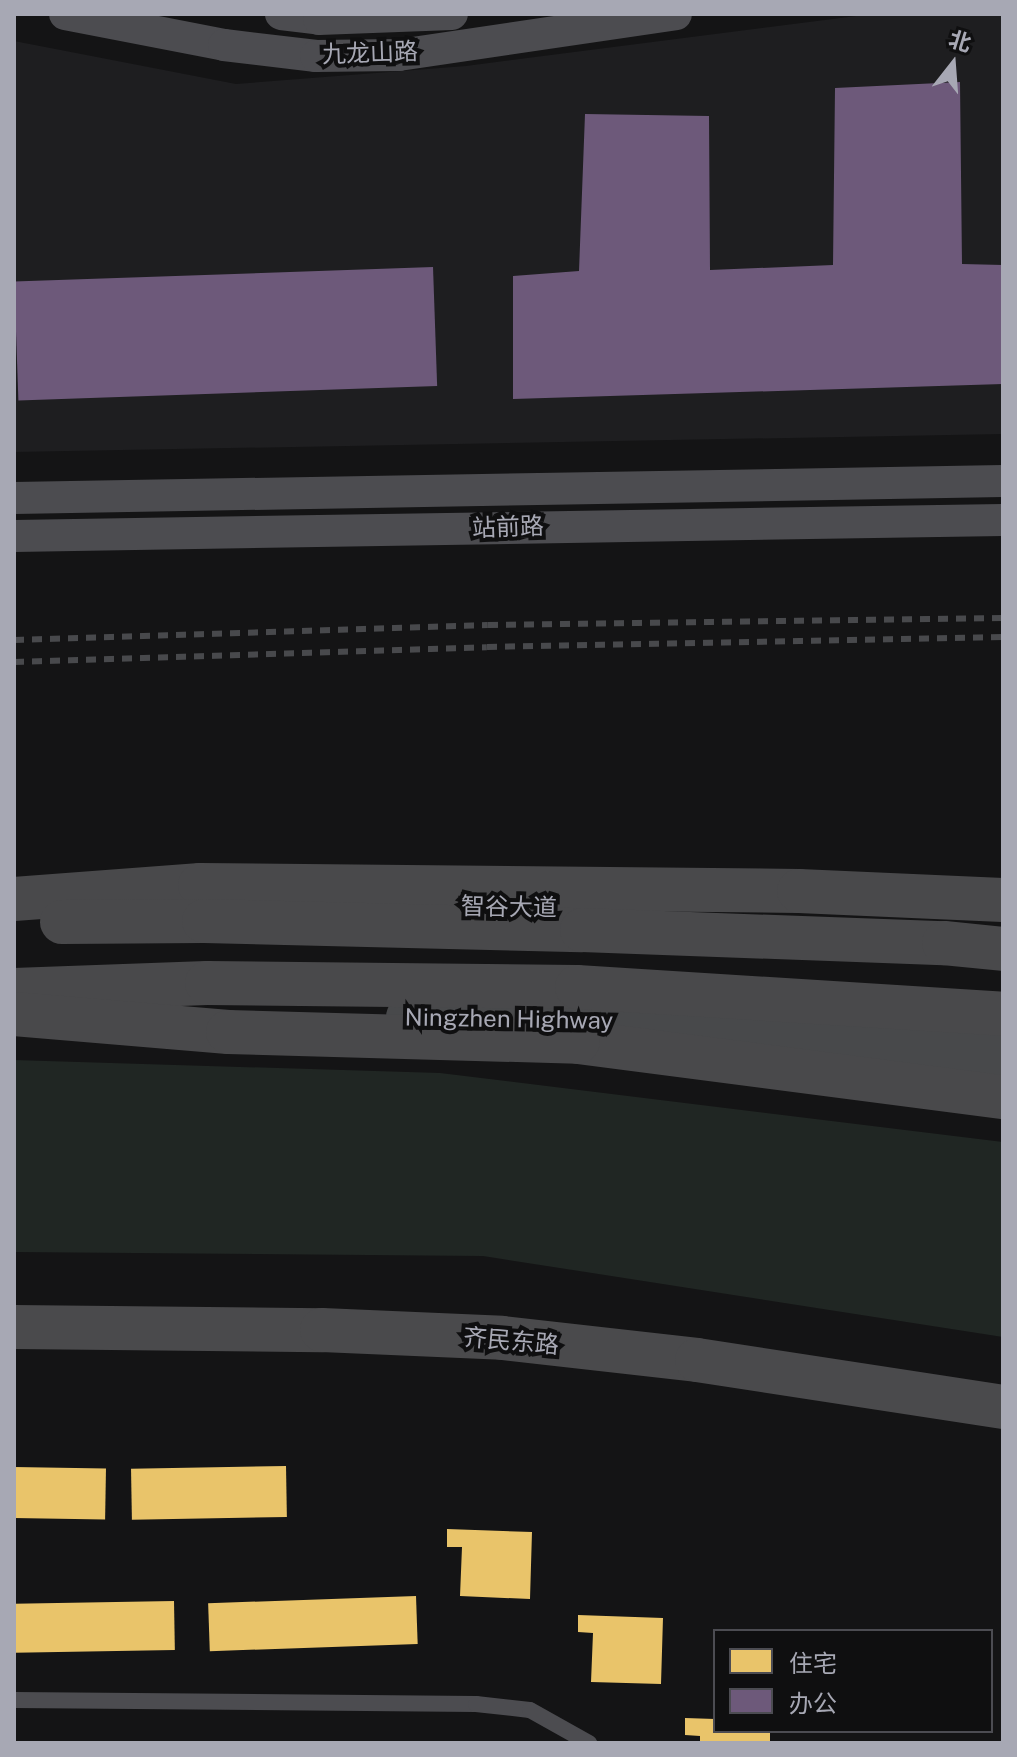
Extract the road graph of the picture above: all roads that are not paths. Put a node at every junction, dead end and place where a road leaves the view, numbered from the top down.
1 (65, 14) edge
2 (281, 14) edge
3 (452, 14) edge
4 (676, 14) edge
5 (1003, 481) edge
6 (14, 498) edge
7 (1003, 520) edge
8 (14, 536) edge
9 (14, 900) edge
10 (14, 923) edge
11 (1000, 932) edge
12 (14, 990) edge
13 (14, 1014) edge
14 (1003, 1014) edge
15 (14, 1020) edge
16 (578, 1042) junction
17 (1003, 1056) edge
18 (1003, 1079) edge
19 (1003, 1097) edge
20 (14, 1327) edge
21 (1003, 1407) edge
22 (14, 1700) edge
23 (589, 1743) edge

1 - 4 street, 九龙山路
2 - 3 street, 九龙山路
5 - 6 street, 站前路
7 - 8 street, 站前路
9 - 11 highway
10 - 11 highway, 智谷大道
12 - 14 highway
13 - 16 highway, bridge
15 - 17 main road, Ningzhen Highway
16 - 18 highway
16 - 19 highway
20 - 21 street, 齐民东路
22 - 23 lane

